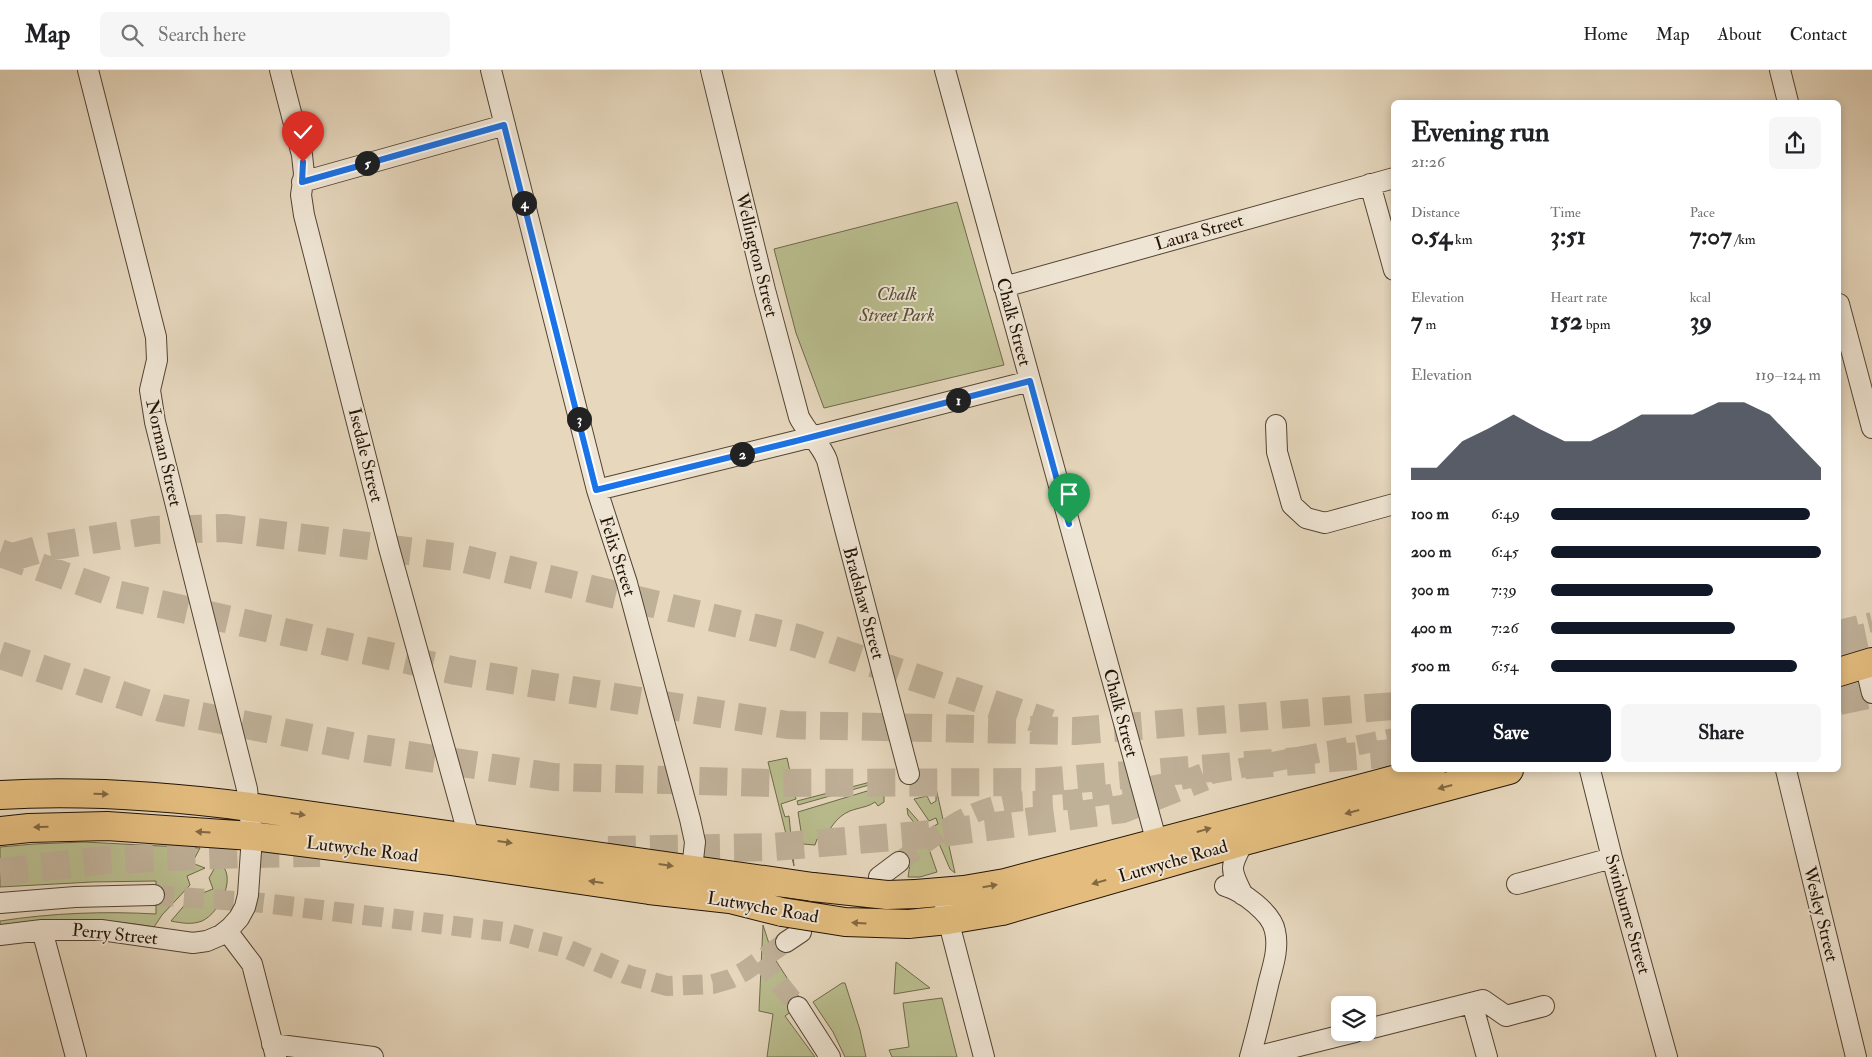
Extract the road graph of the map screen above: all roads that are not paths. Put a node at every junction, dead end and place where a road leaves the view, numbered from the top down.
1 (88, 70) edge
2 (280, 70) edge
3 (491, 70) edge
4 (711, 70) edge
5 (945, 70) edge
6 (1780, 70) edge
7 (1788, 100) edge
8 (504, 125) junction
9 (1391, 179) edge
10 (302, 182) junction
11 (1370, 184) junction
12 (1391, 259) edge
13 (1004, 287) junction
14 (1841, 312) edge
15 (1030, 381) junction
16 (1276, 425) dead end
17 (1872, 428) edge
18 (811, 436) junction
19 (596, 490) junction
20 (1391, 505) edge
21 (1841, 655) edge
22 (1870, 658) edge
23 (1841, 671) edge
24 (1872, 693) edge
25 (1424, 772) edge
26 (1502, 772) edge
27 (1590, 772) edge
28 (1786, 772) edge
29 (908, 774) dead end
30 (0, 795) edge
31 (250, 807) junction
32 (0, 831) edge
33 (252, 836) junction
34 (468, 837) junction
35 (1244, 841) junction
36 (1160, 853) junction
37 (1612, 858) junction
38 (899, 862) tunnel mouth
39 (692, 869) junction
40 (879, 877) dead end
41 (1517, 884) dead end
42 (929, 893) junction
43 (154, 895) tunnel mouth
44 (0, 903) edge
45 (948, 920) junction
46 (42, 930) junction
47 (227, 931) junction
48 (0, 935) edge
49 (1472, 1003) junction
50 (1544, 1006) dead end
51 (798, 1008) tunnel mouth
52 (1376, 1027) edge
53 (1331, 1038) edge
54 (274, 1051) edge
55 (76, 1057) edge
56 (373, 1057) edge
57 (830, 1057) edge
58 (984, 1057) edge
59 (1250, 1057) edge
60 (1255, 1057) edge
61 (1487, 1057) edge
62 (1667, 1057) edge
63 (1856, 1057) edge

1 - 31 street, Norman Street
2 - 10 street, Isedale Street
3 - 8 street, Felix Street
4 - 18 street, Wellington Street
5 - 13 street, Chalk Street
6 - 7 street
8 - 10 street
8 - 19 street, Felix Street
9 - 11 street, Laura Street
10 - 34 street, Isedale Street
11 - 12 street
11 - 13 street, Laura Street
13 - 15 street, Chalk Street
14 - 17 street
15 - 18 street
15 - 36 street, Chalk Street
16 - 20 street
18 - 19 street
18 - 29 street, Bradshaw Street
19 - 39 street, Felix Street
21 - 22 highway
22 - 23 highway
22 - 24 street
36 -> 25 highway, Lutwyche Road
26 -> 35 highway, Lutwyche Road
27 - 37 street, Swinburne Street
28 - 63 street, Wesley Street
30 -> 31 highway, Lutwyche Road
31 - 33 street, Norman Street
31 -> 34 highway, Lutwyche Road
33 -> 32 highway, Lutwyche Road
45 -> 33 highway, Lutwyche Road, bridge
33 - 47 street, Norman Street
34 -> 39 highway, Lutwyche Road
35 - 36 highway, Lutwyche Road
35 - 59 street
42 -> 36 highway, Lutwyche Road
36 -> 45 highway, Lutwyche Road
37 - 41 street
37 - 62 street, Swinburne Street
38 - 40 street
39 - 42 highway, Lutwyche Road, bridge
42 - 45 street
43 - 44 street
45 - 58 street
46 - 47 street, Perry Street
46 - 48 street, Perry Street
46 - 55 street
47 - 54 street
49 - 50 street
49 - 52 street
49 - 61 street
51 - 57 street
53 - 60 street
54 - 56 street

